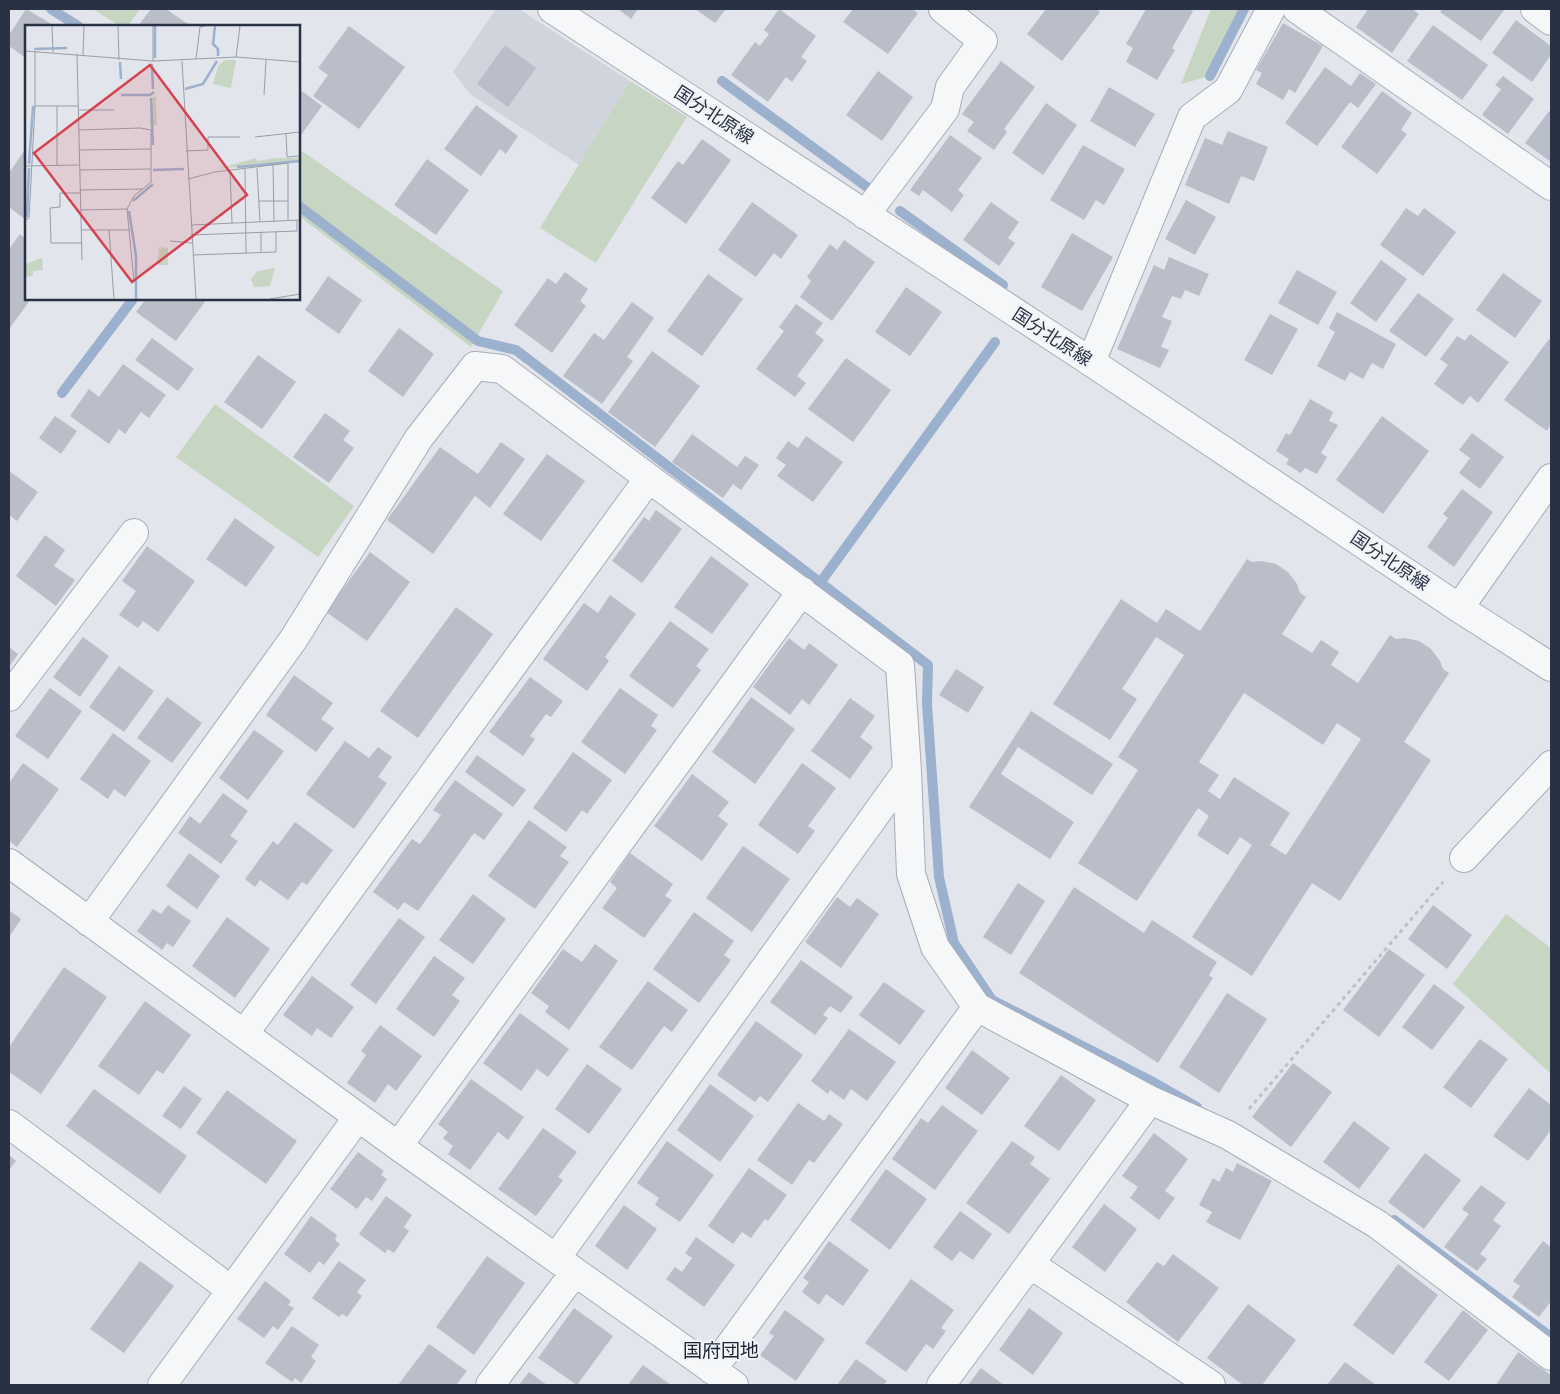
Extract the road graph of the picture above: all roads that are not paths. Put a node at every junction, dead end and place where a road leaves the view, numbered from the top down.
1 (552, 9) edge
2 (943, 9) edge
3 (1271, 9) edge
4 (1297, 9) edge
5 (1535, 9) edge
6 (1551, 21) edge
7 (1551, 186) edge
8 (865, 215) junction
9 (1091, 362) junction
10 (649, 478) junction
11 (1551, 478) edge
12 (134, 533) dead end
13 (802, 591) junction
14 (1460, 608) junction
15 (1548, 659) edge
16 (9, 697) edge
17 (1551, 765) edge
18 (907, 771) junction
19 (1464, 858) road end
20 (9, 864) edge
21 (89, 922) junction
22 (977, 1007) junction
23 (244, 1034) junction
24 (1150, 1100) junction
25 (358, 1117) junction
26 (9, 1124) edge
27 (398, 1146) junction
28 (1030, 1264) junction
29 (565, 1265) junction
30 (231, 1290) junction
31 (1551, 1356) edge
32 (712, 1370) junction
33 (162, 1385) edge
34 (490, 1385) edge
35 (734, 1385) edge
36 (940, 1385) edge
37 (1211, 1385) edge

1 - 8 street, 国分北原線
2 - 8 street
3 - 9 street
4 - 7 street
5 - 6 street
8 - 9 street, 国分北原線
9 - 14 street, 国分北原線
10 - 13 street
10 - 21 street
10 - 23 street
11 - 14 street
12 - 16 street
13 - 18 street
13 - 27 street
14 - 15 street, 国分北原線
17 - 19 street
18 - 22 street
18 - 29 street
20 - 21 street
21 - 23 street
22 - 24 street
22 - 32 street
23 - 25 street
24 - 28 street
24 - 31 street
25 - 27 street
25 - 30 street
26 - 30 street
27 - 29 street
28 - 36 street
28 - 37 street
29 - 32 street
29 - 34 street
30 - 33 street
32 - 35 street

